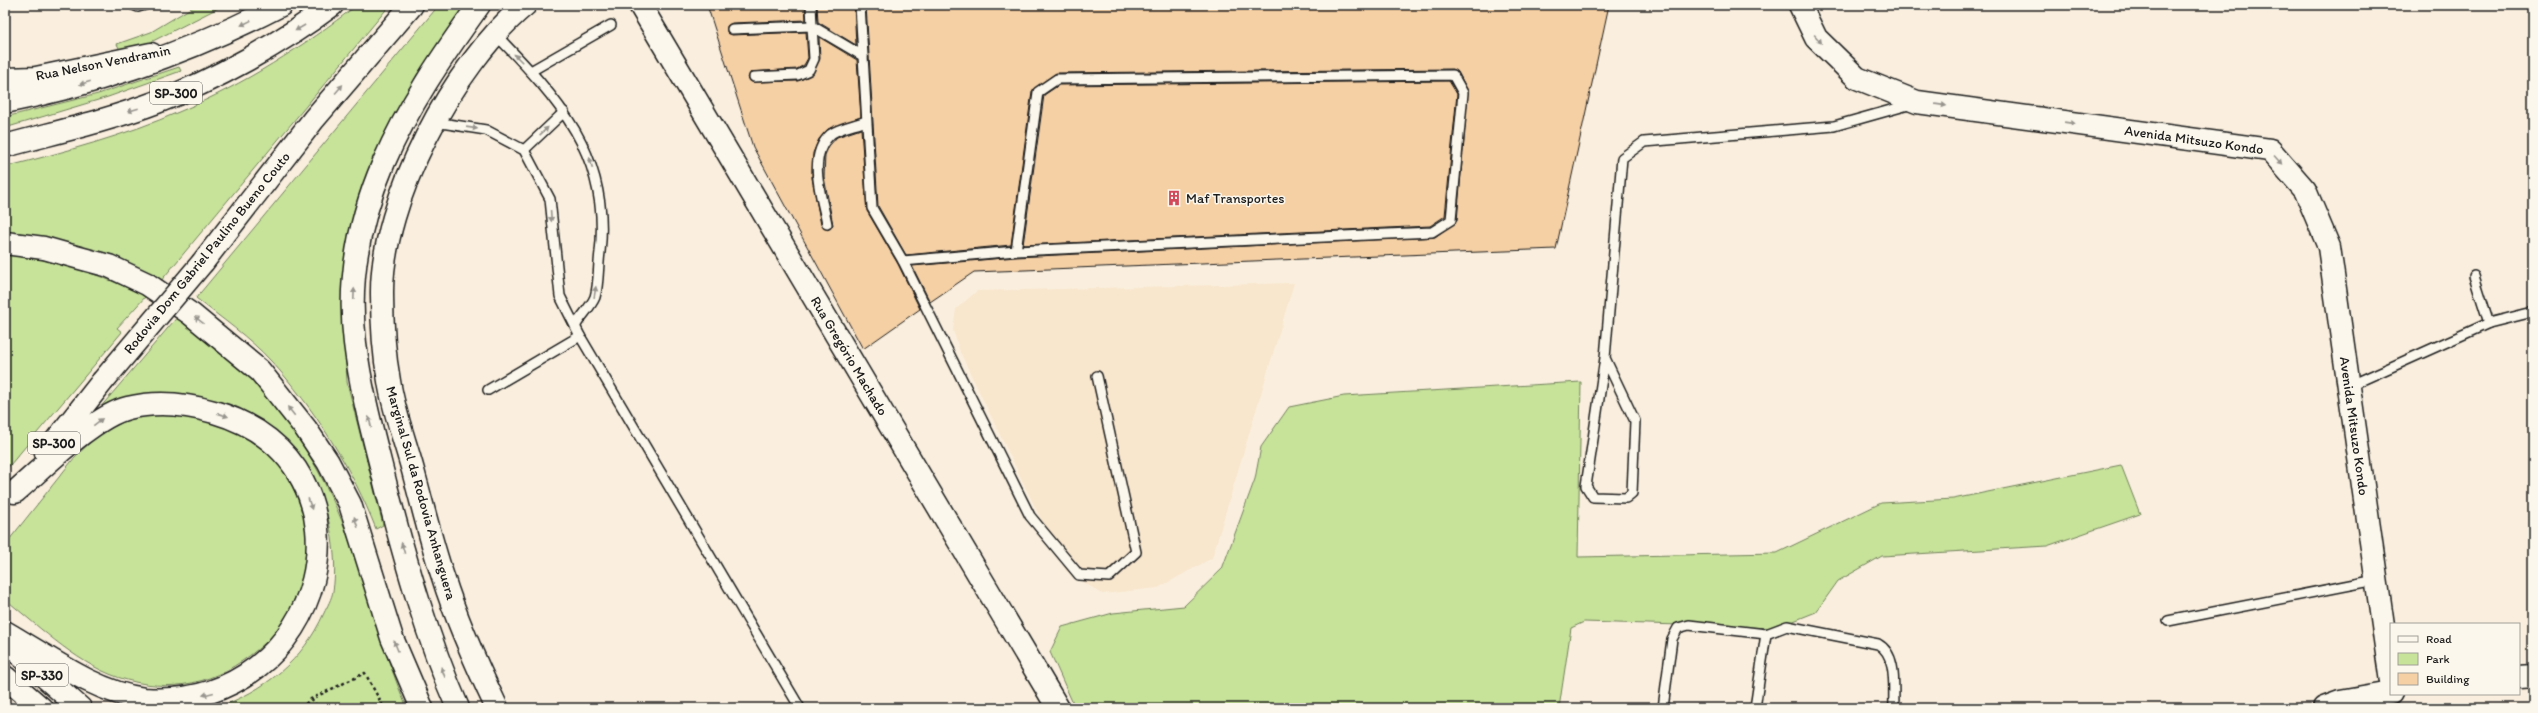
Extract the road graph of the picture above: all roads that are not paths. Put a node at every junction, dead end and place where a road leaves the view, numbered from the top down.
1 (133, 5) edge
2 (144, 5) edge
3 (281, 5) edge
4 (332, 5) edge
5 (412, 5) edge
6 (479, 5) edge
7 (525, 5) edge
8 (640, 5) edge
9 (811, 5) edge
10 (860, 5) edge
11 (1800, 5) edge
12 (611, 25) dead end
13 (812, 26) junction
14 (732, 29) dead end
15 (495, 34) junction
16 (201, 44) junction
17 (863, 56) junction
18 (531, 71) junction
19 (754, 77) dead end
20 (5, 79) edge
21 (5, 102) edge
22 (1918, 102) junction
23 (564, 112) junction
24 (866, 121) junction
25 (434, 122) junction
26 (5, 146) edge
27 (524, 150) junction
28 (827, 224) dead end
29 (5, 243) edge
30 (1016, 251) junction
31 (903, 261) junction
32 (2474, 276) dead end
33 (2533, 312) edge
34 (2489, 323) junction
35 (576, 325) junction
36 (580, 336) junction
37 (1605, 358) junction
38 (1097, 376) dead end
39 (2348, 386) junction
40 (488, 390) dead end
41 (10, 498) edge
42 (2376, 580) junction
43 (2168, 621) dead end
44 (5, 632) edge
45 (1766, 634) junction
46 (5, 641) edge
47 (2390, 675) edge
48 (2533, 676) edge
49 (5, 677) edge
50 (2520, 677) edge
51 (2390, 693) edge
52 (41, 708) edge
53 (80, 708) edge
54 (422, 708) edge
55 (458, 708) edge
56 (497, 708) edge
57 (800, 708) edge
58 (1058, 708) edge
59 (1663, 708) edge
60 (1755, 708) edge
61 (1894, 708) edge
62 (2324, 708) edge

1 - 2 lane
3 -> 16 main road
4 -> 26 main road, SP-300
41 -> 5 main road, Rodovia Dom Gabriel Paulino Bueno Couto / SP-300, bridge
55 -> 6 main road
7 - 15 main road, Marginal Sul da Rodovia Anhanguera
8 - 58 main road, Rua Gregório Machado
9 - 13 lane
10 - 17 lane
11 -> 22 main road, Avenida Mitsuzo Kondo
12 - 18 lane
13 - 14 lane
13 - 17 lane
13 - 19 lane
18 -> 15 lane
15 - 25 main road, Marginal Sul da Rodovia Anhanguera
16 - 20 main road, Rua Nelson Vendramin
16 -> 21 main road
17 - 24 lane
18 - 23 lane
22 - 37 lane
22 -> 39 main road, Avenida Mitsuzo Kondo
27 -> 23 lane
35 -> 23 lane
24 - 28 lane
24 - 31 lane
25 -> 27 lane
25 - 56 main road, Marginal Sul da Rodovia Anhanguera
27 -> 35 lane
54 -> 29 main road
30 - 30 lane
30 - 31 lane
31 - 38 lane
32 - 34 lane
33 - 34 lane
34 - 39 lane
35 - 36 lane
36 - 40 lane
36 - 57 lane
37 - 37 lane
39 - 42 main road, Avenida Mitsuzo Kondo
41 -> 44 main road
42 - 43 lane
42 - 47 main road, Avenida Mitsuzo Kondo
45 - 59 lane
45 - 60 lane
45 - 61 lane
46 - 53 main road, SP-330
48 - 50 main road
49 - 52 main road, SP-330
51 - 62 main road

